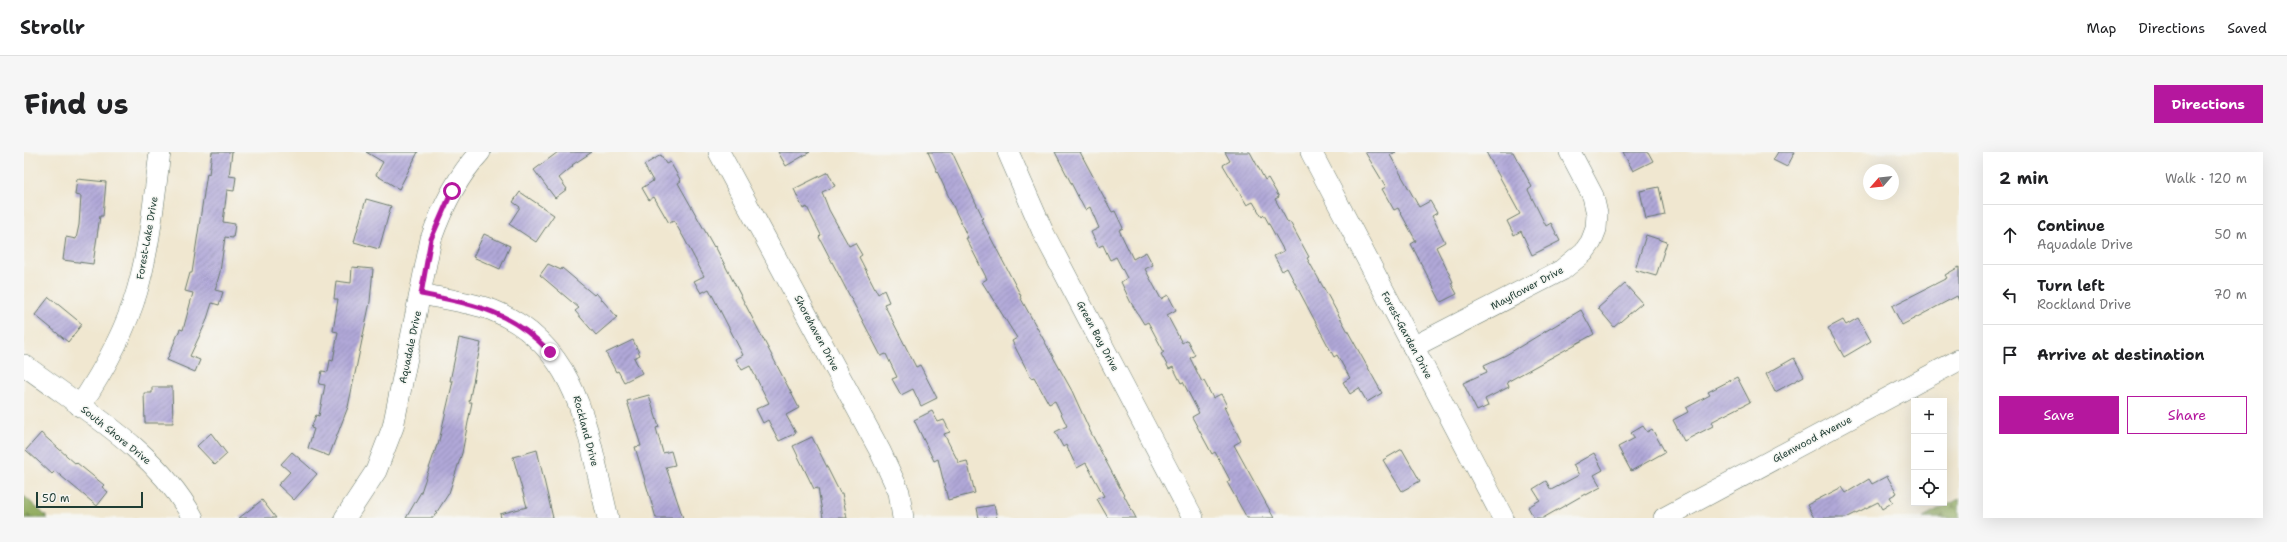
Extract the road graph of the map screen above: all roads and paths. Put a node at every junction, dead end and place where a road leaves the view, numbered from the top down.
1 (160, 152) edge
2 (480, 152) edge
3 (719, 152) edge
4 (1008, 152) edge
5 (1311, 152) edge
6 (1570, 152) edge
7 (421, 294) junction
8 (1413, 347) junction
9 (1959, 360) edge
10 (24, 365) edge
11 (80, 406) junction
12 (193, 518) edge
13 (344, 518) edge
14 (608, 518) edge
15 (903, 518) edge
16 (1193, 518) edge
17 (1503, 518) edge
18 (1664, 518) edge

1 - 11 street, Forest-Lake Drive
2 - 7 street, Aquadale Drive
3 - 15 street, Shorehaven Drive
4 - 16 street, Green Bay Drive
5 - 8 street, Forest-Garden Drive
6 - 8 street, Mayflower Drive
7 - 13 street, Aquadale Drive
7 - 14 street, Rockland Drive
8 - 17 street, Forest-Garden Drive
9 - 18 street, Glenwood Avenue
10 - 11 street, South Shore Drive
11 - 12 street, South Shore Drive

